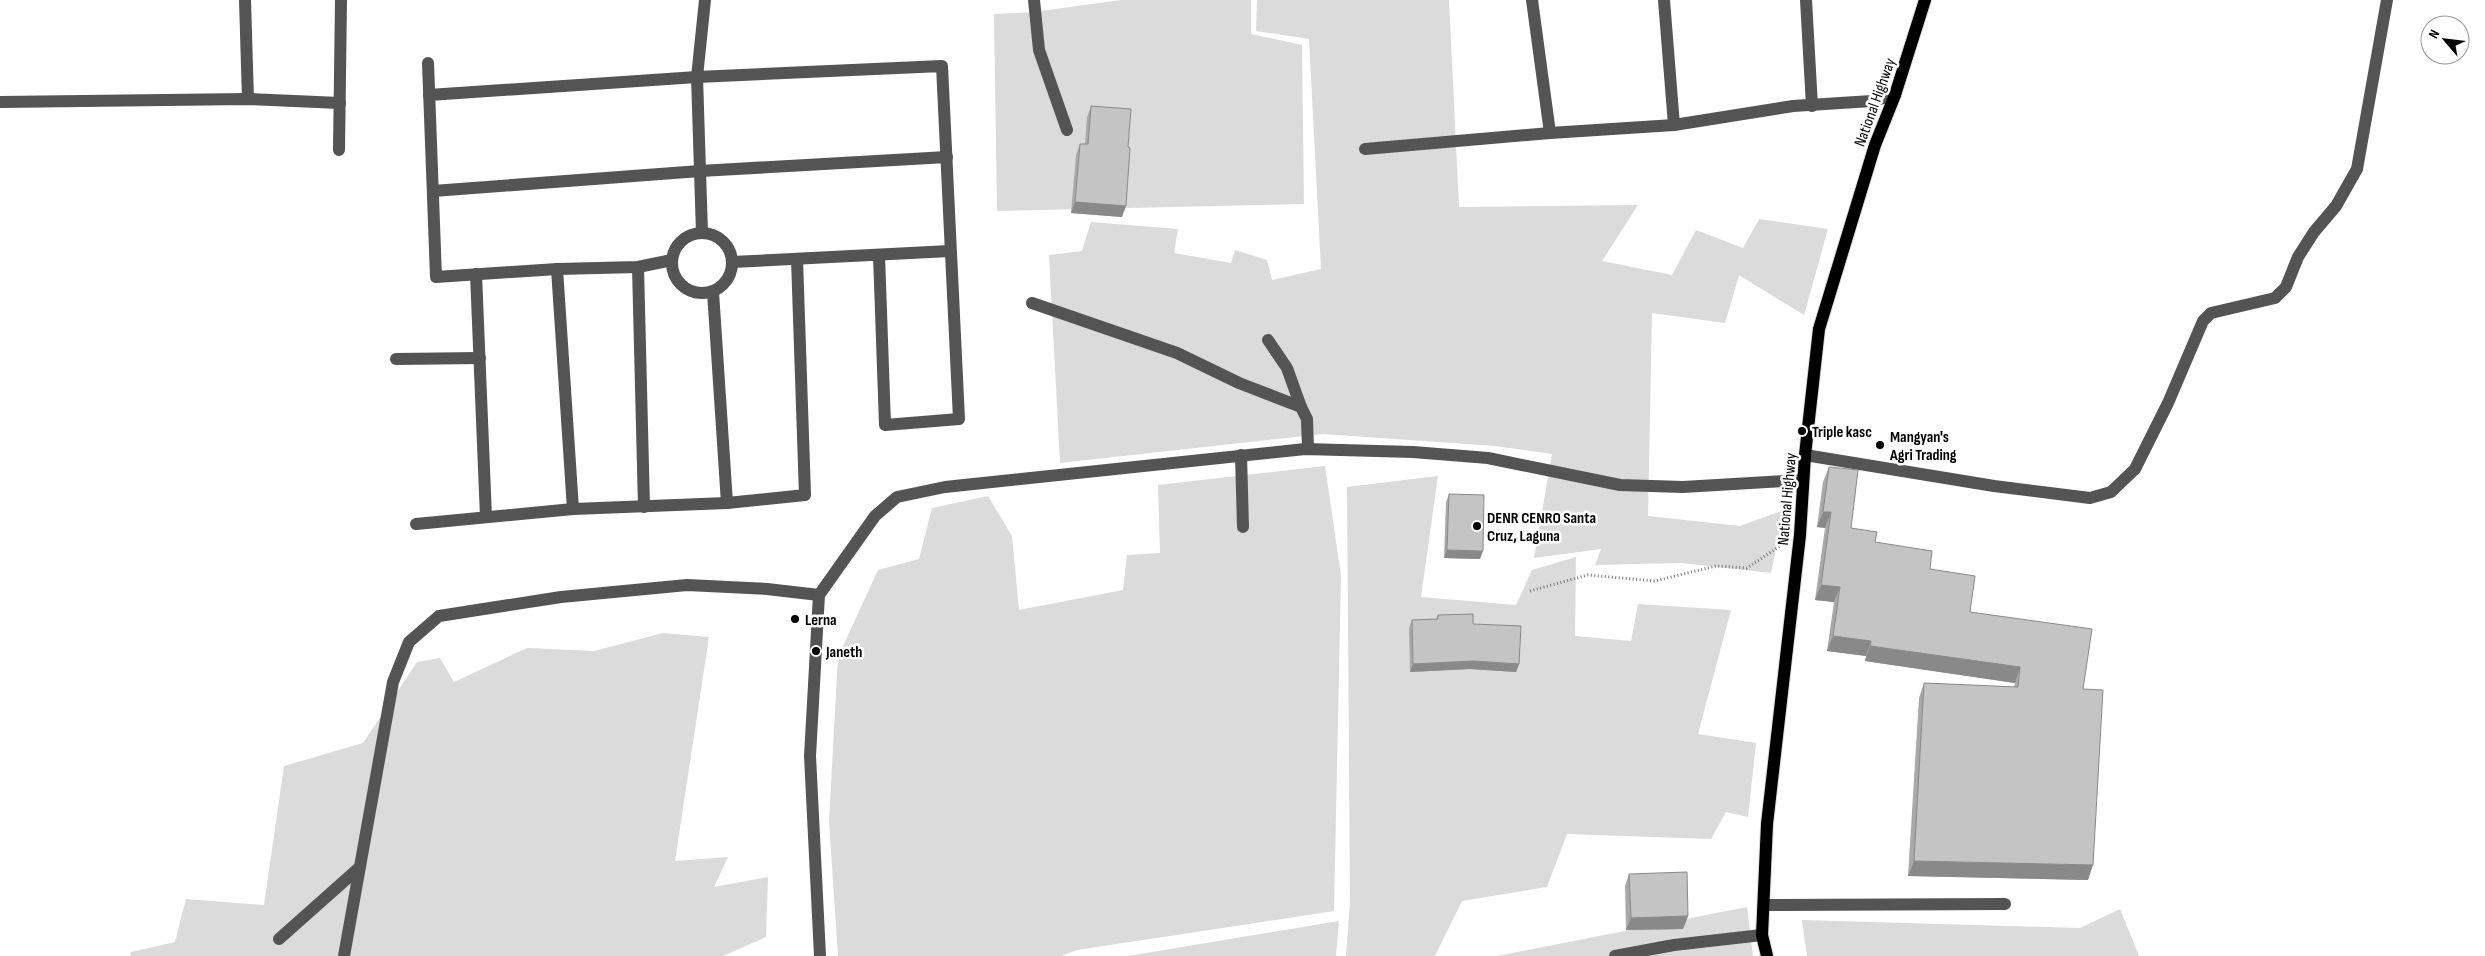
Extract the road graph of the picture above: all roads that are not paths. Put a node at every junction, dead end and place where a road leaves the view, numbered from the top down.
1 (245, 0) edge
2 (341, 0) edge
3 (705, 0) edge
4 (1034, 0) edge
5 (1532, 0) edge
6 (1664, 0) edge
7 (1806, 0) edge
8 (1925, 0) edge
9 (2387, 0) edge
10 (428, 63) dead end
11 (698, 77) junction
12 (429, 95) junction
13 (1895, 95) junction
14 (248, 99) junction
15 (0, 102) edge
16 (340, 103) junction
17 (1812, 106) junction
18 (1674, 125) junction
19 (1067, 130) dead end
20 (1550, 133) junction
21 (1365, 149) dead end
22 (339, 150) dead end
23 (948, 157) junction
24 (700, 171) junction
25 (433, 191) junction
26 (702, 233) junction
27 (950, 251) junction
28 (879, 255) junction
29 (796, 258) junction
30 (672, 260) junction
31 (732, 262) junction
32 (638, 267) junction
33 (557, 269) junction
34 (476, 274) junction
35 (713, 292) junction
36 (1032, 303) dead end
37 (1268, 340) dead end
38 (480, 358) junction
39 (396, 359) dead end
40 (1301, 407) junction
41 (1308, 449) junction
42 (1241, 455) junction
43 (1805, 455) junction
44 (1803, 480) junction
45 (728, 503) junction
46 (644, 507) junction
47 (573, 509) junction
48 (486, 517) junction
49 (416, 524) dead end
50 (1243, 527) dead end
51 (819, 595) junction
52 (360, 867) junction
53 (2005, 904) dead end
54 (1764, 905) junction
55 (1762, 935) junction
56 (279, 939) dead end
57 (344, 956) edge
58 (820, 956) edge
59 (1615, 956) edge
60 (1767, 956) edge

1 - 14 street
2 - 16 street
3 - 11 street
4 - 19 street
5 - 20 street
6 - 18 street
7 - 17 street
8 - 13 main road, National Highway
9 - 43 street
10 - 12 street
11 - 12 street
11 - 23 street
11 - 24 street
12 - 25 street
13 - 17 street
13 - 43 main road, National Highway
14 - 15 street
14 - 16 street
16 - 22 street
17 - 18 street
18 - 20 street
20 - 21 street
23 - 24 street
23 - 27 street
24 - 25 street
24 - 26 street
25 - 34 street
26 - 30 street
26 - 31 street
27 - 28 street
27 - 28 street
28 - 29 street
29 - 31 street
29 - 45 street
30 - 32 street
30 - 35 street
31 - 35 street
32 - 33 street
32 - 46 street
33 - 34 street
33 - 47 street
34 - 38 street
35 - 45 street
36 - 40 street
37 - 40 street
38 - 39 street
38 - 48 street
40 - 41 street
41 - 42 street
41 - 44 street
42 - 50 street
42 - 51 street
43 - 44 main road, National Highway
44 - 54 main road, National Highway
45 - 46 street
46 - 47 street
47 - 48 street
48 - 49 street
51 - 52 street
51 - 58 street
52 - 56 street
52 - 57 street
53 - 54 street
54 - 55 main road, National Highway
55 - 59 street
55 - 60 main road, National Highway

